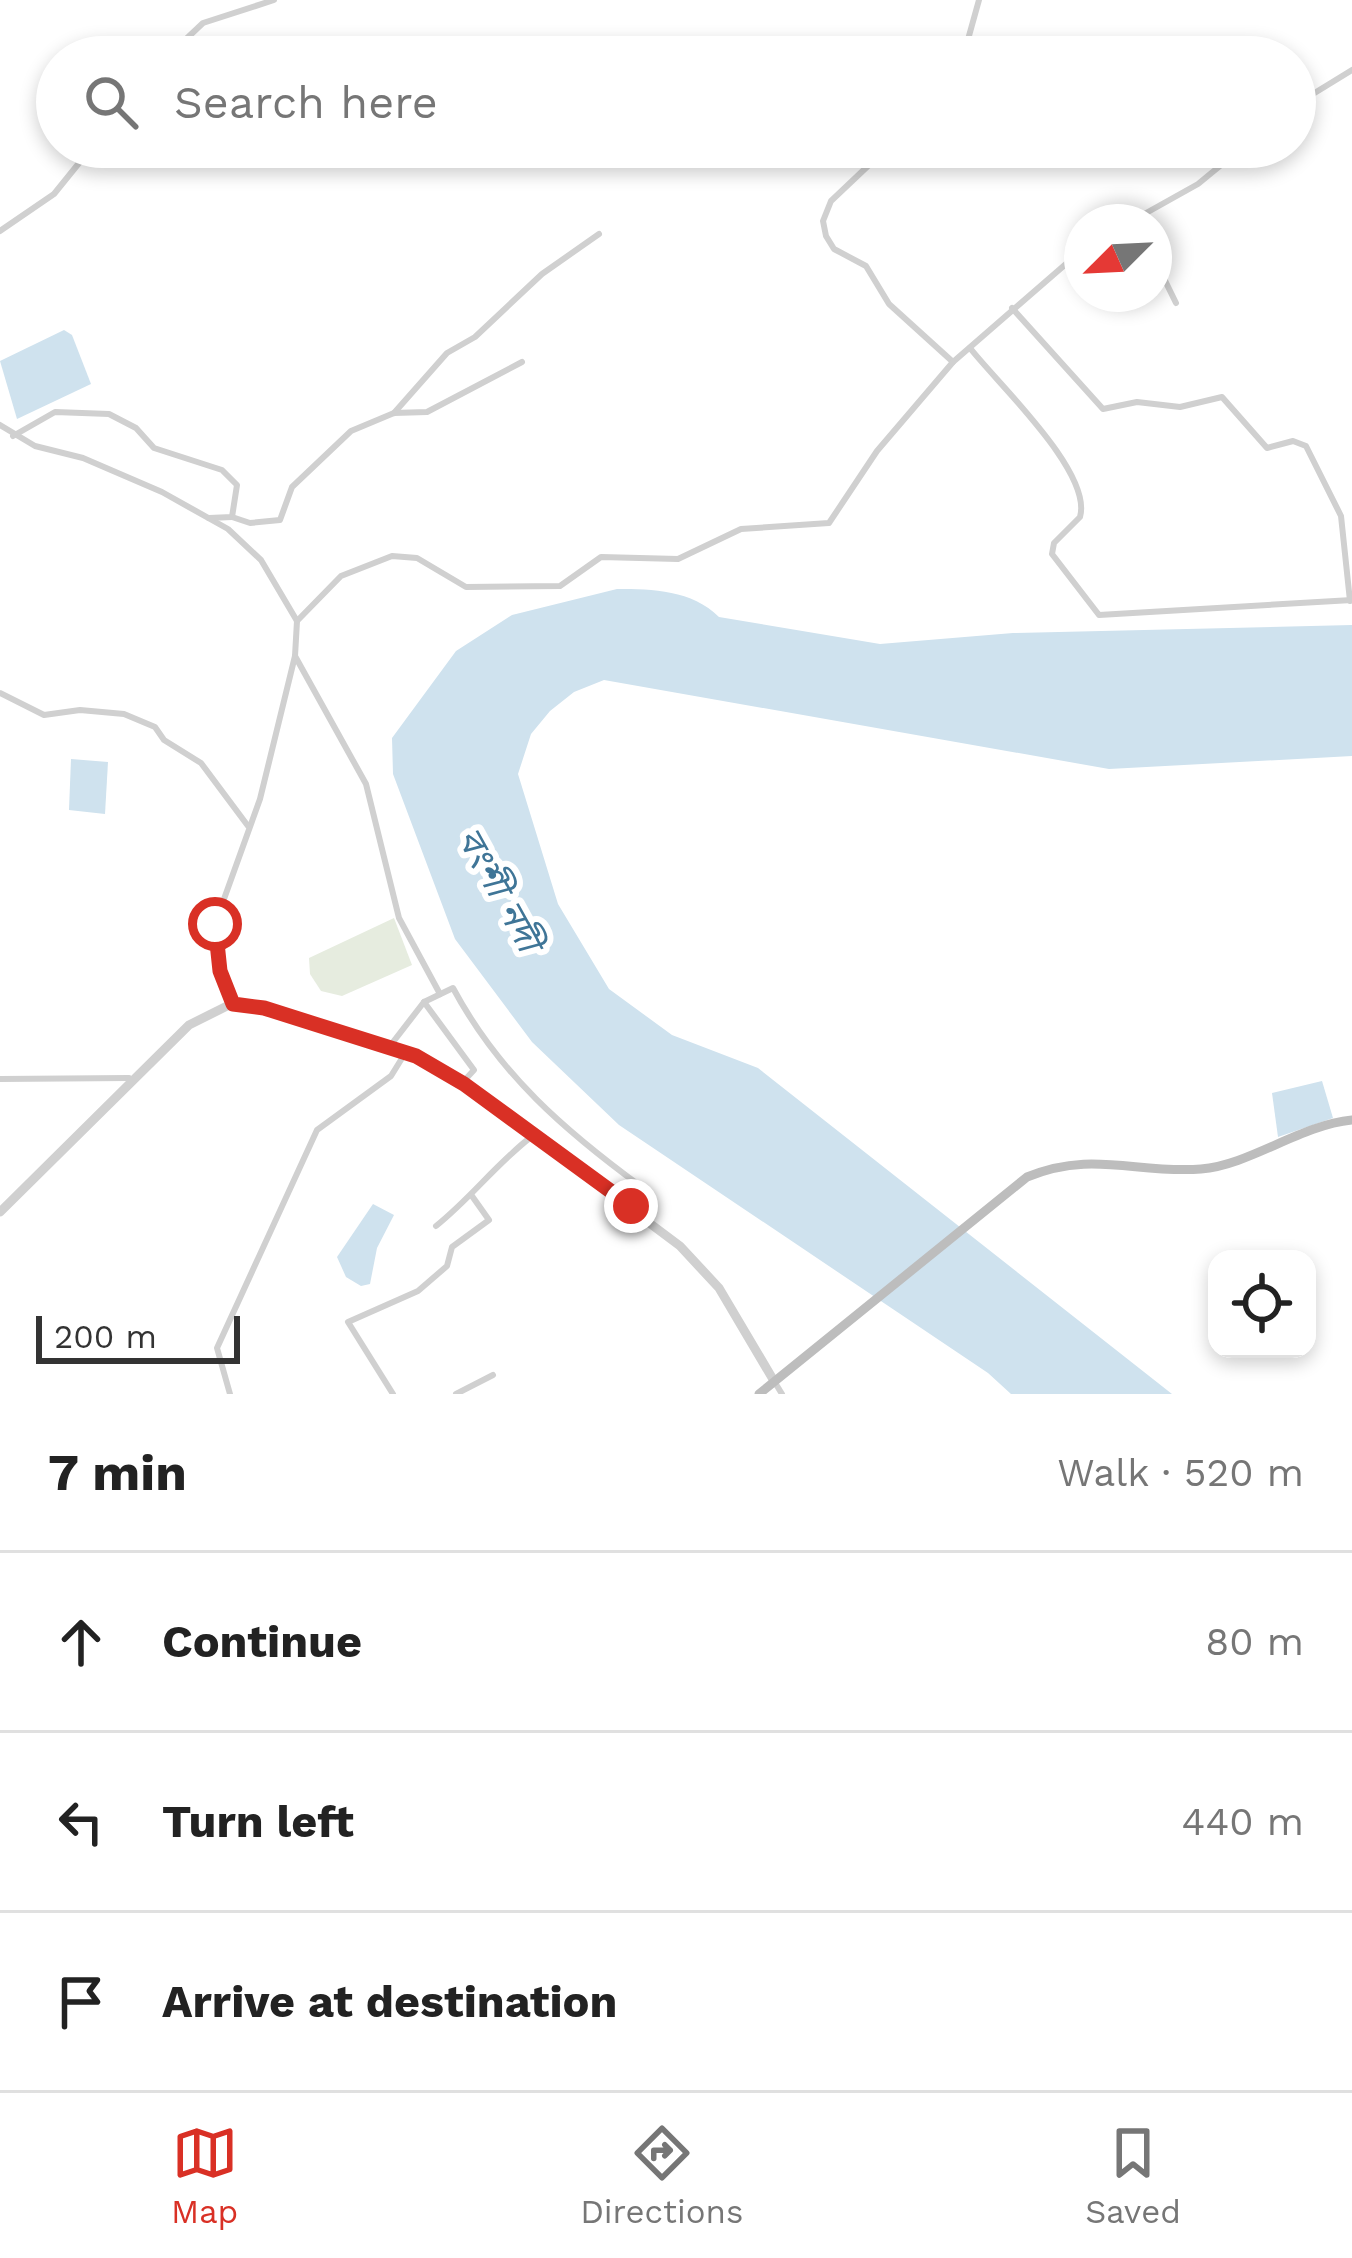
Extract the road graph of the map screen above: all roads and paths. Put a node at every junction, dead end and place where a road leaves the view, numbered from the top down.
1 (274, 0) edge
2 (980, 0) edge
3 (189, 36) edge
4 (969, 36) edge
5 (1352, 70) edge
6 (1316, 92) edge
7 (75, 168) edge
8 (866, 168) edge
9 (1217, 168) edge
10 (1163, 204) edge
11 (0, 231) edge
12 (599, 234) dead end
13 (1064, 265) edge
14 (1172, 295) edge
15 (1176, 303) dead end
16 (1012, 308) junction
17 (970, 348) junction
18 (522, 362) dead end
19 (953, 362) junction
20 (394, 412) junction
21 (0, 425) edge
22 (13, 436) junction
23 (232, 517) junction
24 (209, 518) junction
25 (1351, 601) edge
26 (297, 621) junction
27 (295, 656) junction
28 (0, 693) edge
29 (248, 826) junction
30 (440, 994) junction
31 (424, 1002) junction
32 (233, 1004) junction
33 (390, 1046) junction
34 (406, 1052) junction
35 (129, 1078) junction
36 (0, 1079) edge
37 (462, 1083) junction
38 (1352, 1120) edge
39 (534, 1135) junction
40 (472, 1196) junction
41 (631, 1206) junction
42 (0, 1212) edge
43 (436, 1226) dead end
44 (494, 1375) dead end
45 (774, 1381) junction
46 (230, 1394) edge
47 (393, 1394) edge
48 (456, 1394) edge
49 (759, 1394) edge
50 (782, 1394) edge

1 - 3 street
2 - 4 street
5 - 6 street
7 - 11 street
8 - 19 street
9 - 10 street
12 - 20 street
13 - 16 street
14 - 15 street
16 - 17 street
16 - 25 street
17 - 19 street
17 - 25 street
18 - 20 street
19 - 26 street
20 - 23 street
21 - 22 street
22 - 23 street
22 - 24 street
23 - 24 street
24 - 26 street
26 - 27 street
27 - 29 street
27 - 30 street
28 - 29 street
29 - 32 street
30 - 31 street
30 - 41 street
31 - 33 street
31 - 37 street
32 - 33 street
32 - 35 street
33 - 34 street
34 - 37 street
34 - 46 street
35 - 36 street
35 - 42 street
37 - 39 street
38 - 45 main road
39 - 40 street
39 - 41 street
40 - 43 street
40 - 47 street
41 - 45 street
44 - 48 street
45 - 49 main road
45 - 50 street

